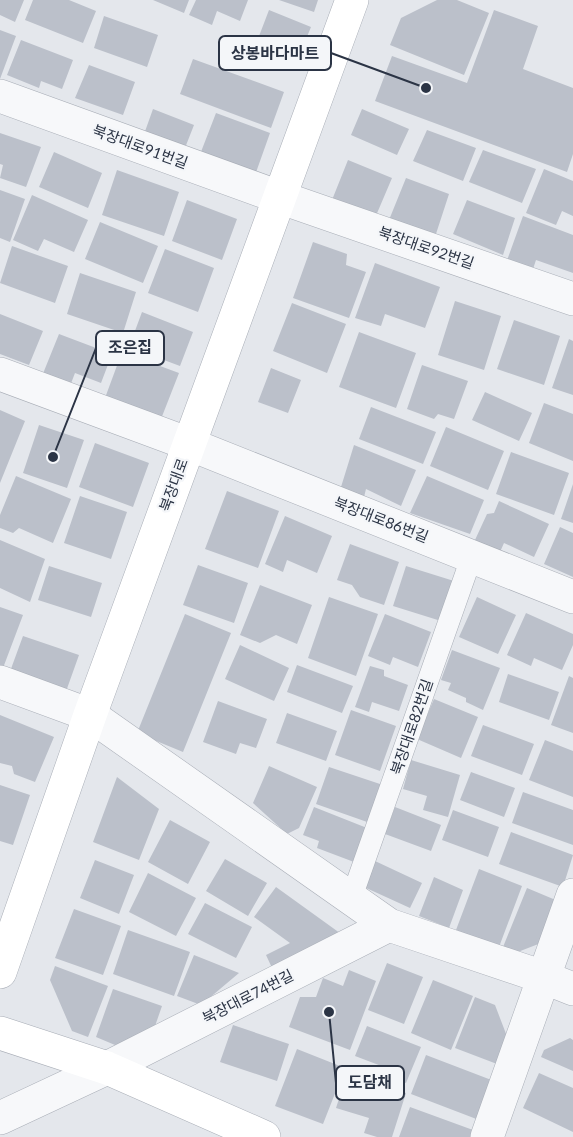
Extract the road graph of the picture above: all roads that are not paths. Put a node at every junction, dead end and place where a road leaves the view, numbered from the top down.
1 (352, 0) edge
2 (0, 96) edge
3 (279, 197) junction
4 (573, 299) edge
5 (0, 375) edge
6 (189, 444) junction
7 (472, 556) junction
8 (573, 597) edge
9 (0, 682) edge
10 (90, 715) junction
11 (573, 895) edge
12 (351, 899) junction
13 (389, 925) junction
14 (0, 972) edge
15 (543, 977) junction
16 (573, 989) edge
17 (0, 1033) edge
18 (107, 1068) junction
19 (0, 1118) edge
20 (264, 1137) edge
21 (487, 1137) edge

1 - 3 street, 북장대로
2 - 3 street, 북장대로91번길
3 - 4 street, 북장대로92번길
3 - 6 street, 북장대로
5 - 6 street, 북장대로86번길
6 - 7 street, 북장대로86번길
6 - 10 street, 북장대로
7 - 8 street, 북장대로86번길
7 - 12 lane, 북장대로82번길
9 - 10 street
10 - 12 street
10 - 14 street, 북장대로
11 - 15 street
12 - 13 street
13 - 15 street
13 - 18 street, 북장대로74번길
15 - 16 street
15 - 21 street
17 - 18 street
18 - 19 street, 북장대로74번길
18 - 20 street

